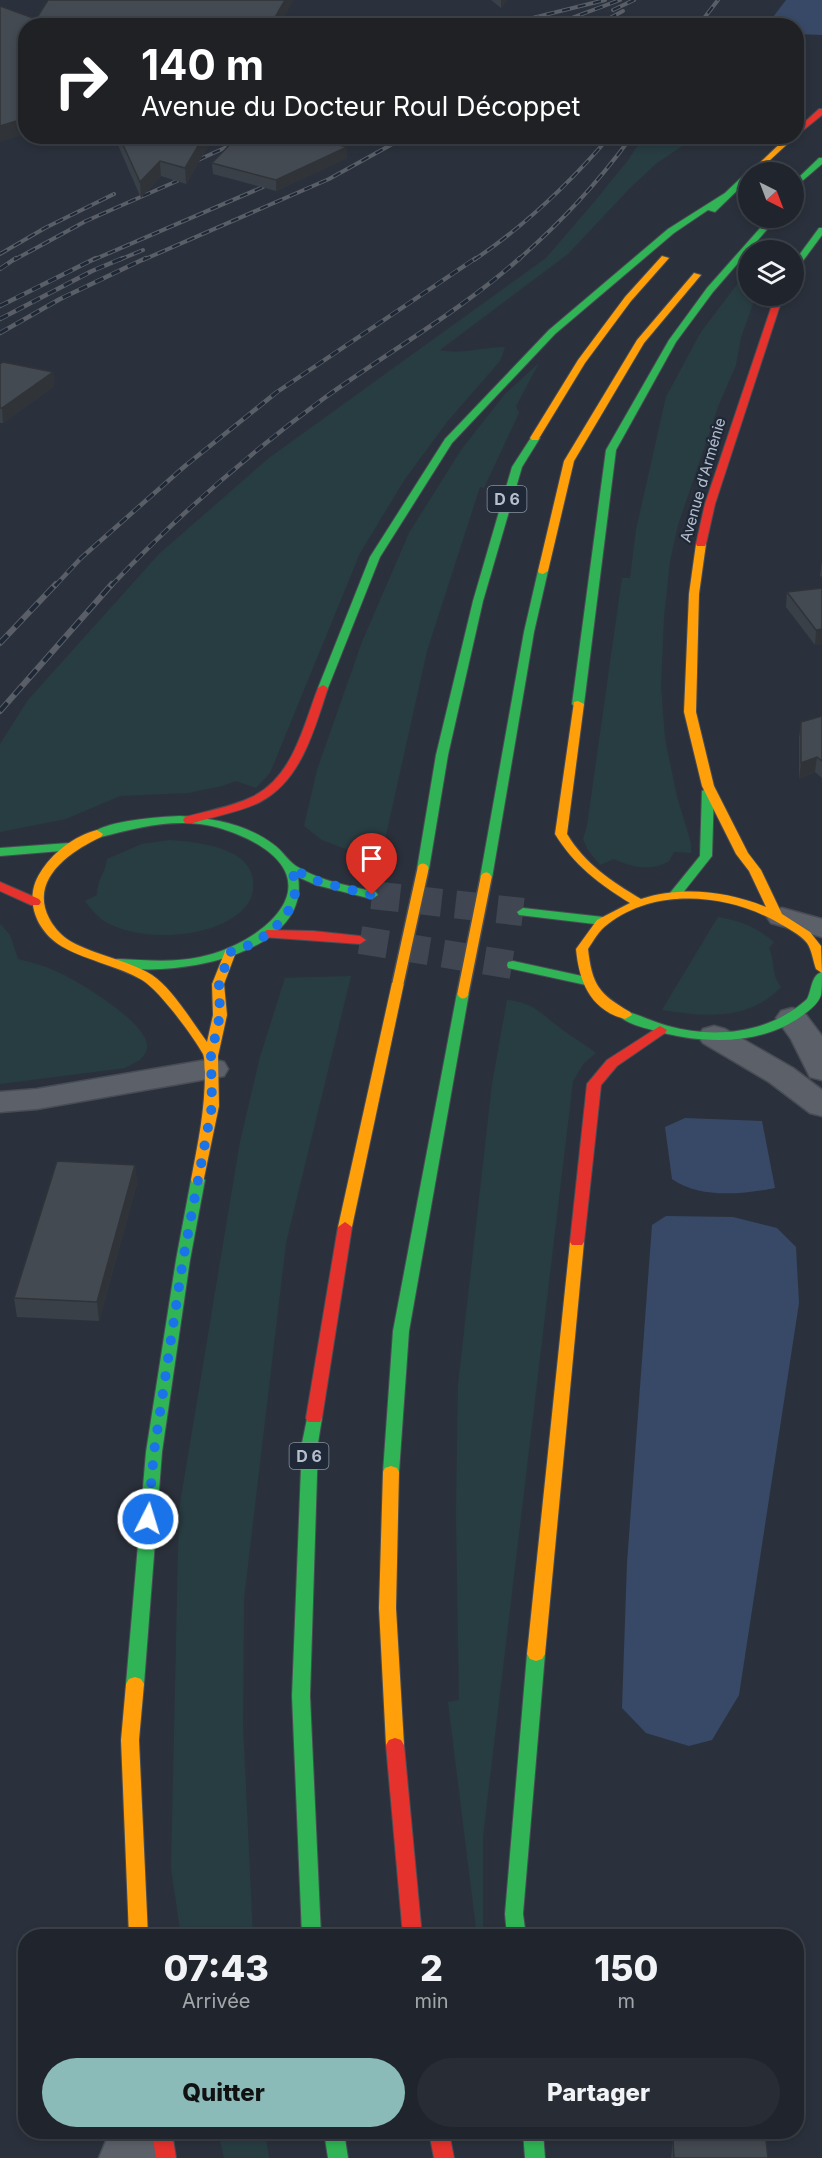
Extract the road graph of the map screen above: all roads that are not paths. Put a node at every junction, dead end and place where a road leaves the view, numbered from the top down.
1 (822, 111) edge
2 (804, 127) edge
3 (785, 144) edge
4 (822, 160) edge
5 (764, 162) edge
6 (808, 173) junction
7 (804, 177) edge
8 (804, 178) edge
9 (738, 185) edge
10 (727, 195) junction
11 (764, 228) edge
12 (822, 230) edge
13 (804, 254) edge
14 (710, 262) dead end
15 (776, 306) edge
16 (708, 786) junction
17 (189, 820) junction
18 (69, 848) junction
19 (0, 852) edge
20 (292, 869) junction
21 (0, 886) edge
22 (372, 895) tunnel mouth
23 (674, 896) junction
24 (35, 902) junction
25 (639, 903) junction
26 (523, 912) tunnel mouth
27 (779, 915) junction
28 (603, 921) junction
29 (822, 928) edge
30 (267, 934) junction
31 (360, 940) tunnel mouth
32 (230, 952) junction
33 (118, 963) junction
34 (513, 965) tunnel mouth
35 (822, 969) edge
36 (586, 981) junction
37 (812, 999) edge
38 (660, 1030) junction
39 (714, 1036) junction
40 (211, 1062) junction
41 (822, 1070) edge
42 (0, 1102) edge
43 (822, 1106) edge
44 (139, 1929) edge
45 (311, 1929) edge
46 (412, 1929) edge
47 (516, 1929) edge
48 (143, 2139) edge
49 (163, 2139) edge
50 (335, 2139) edge
51 (440, 2139) edge
52 (534, 2139) edge
53 (124, 2158) edge
54 (166, 2158) edge
55 (338, 2158) edge
56 (444, 2158) edge
57 (535, 2158) edge

1 - 2 main road
3 - 5 main road
4 - 6 main road
6 - 7 main road
6 - 8 main road
9 - 10 main road, D 6
10 - 17 main road
10 - 45 main road, D 6, bridge
11 - 25 main road
12 - 13 main road
14 - 46 main road, bridge
15 - 16 main road, Avenue d'Arménie
16 - 23 main road, Avenue d'Arménie
16 - 27 main road, Avenue d'Arménie
17 - 18 main road
17 - 20 main road
18 - 19 main road
18 - 24 main road
20 - 22 main road
20 - 30 main road
21 - 24 main road
23 - 25 main road
23 - 27 main road
24 - 33 main road
25 - 28 main road
26 - 28 main road
27 - 29 street
27 - 35 main road
28 - 36 main road
30 - 31 main road
30 - 32 main road
32 - 33 main road
32 - 40 main road
33 - 40 main road
34 - 36 main road
36 - 38 main road
37 - 39 main road
37 - 41 street
38 - 39 main road
38 - 47 main road
39 - 43 street
40 - 42 street
40 - 44 main road
48 - 53 street
49 - 54 main road
50 - 55 main road
51 - 56 main road
52 - 57 main road

